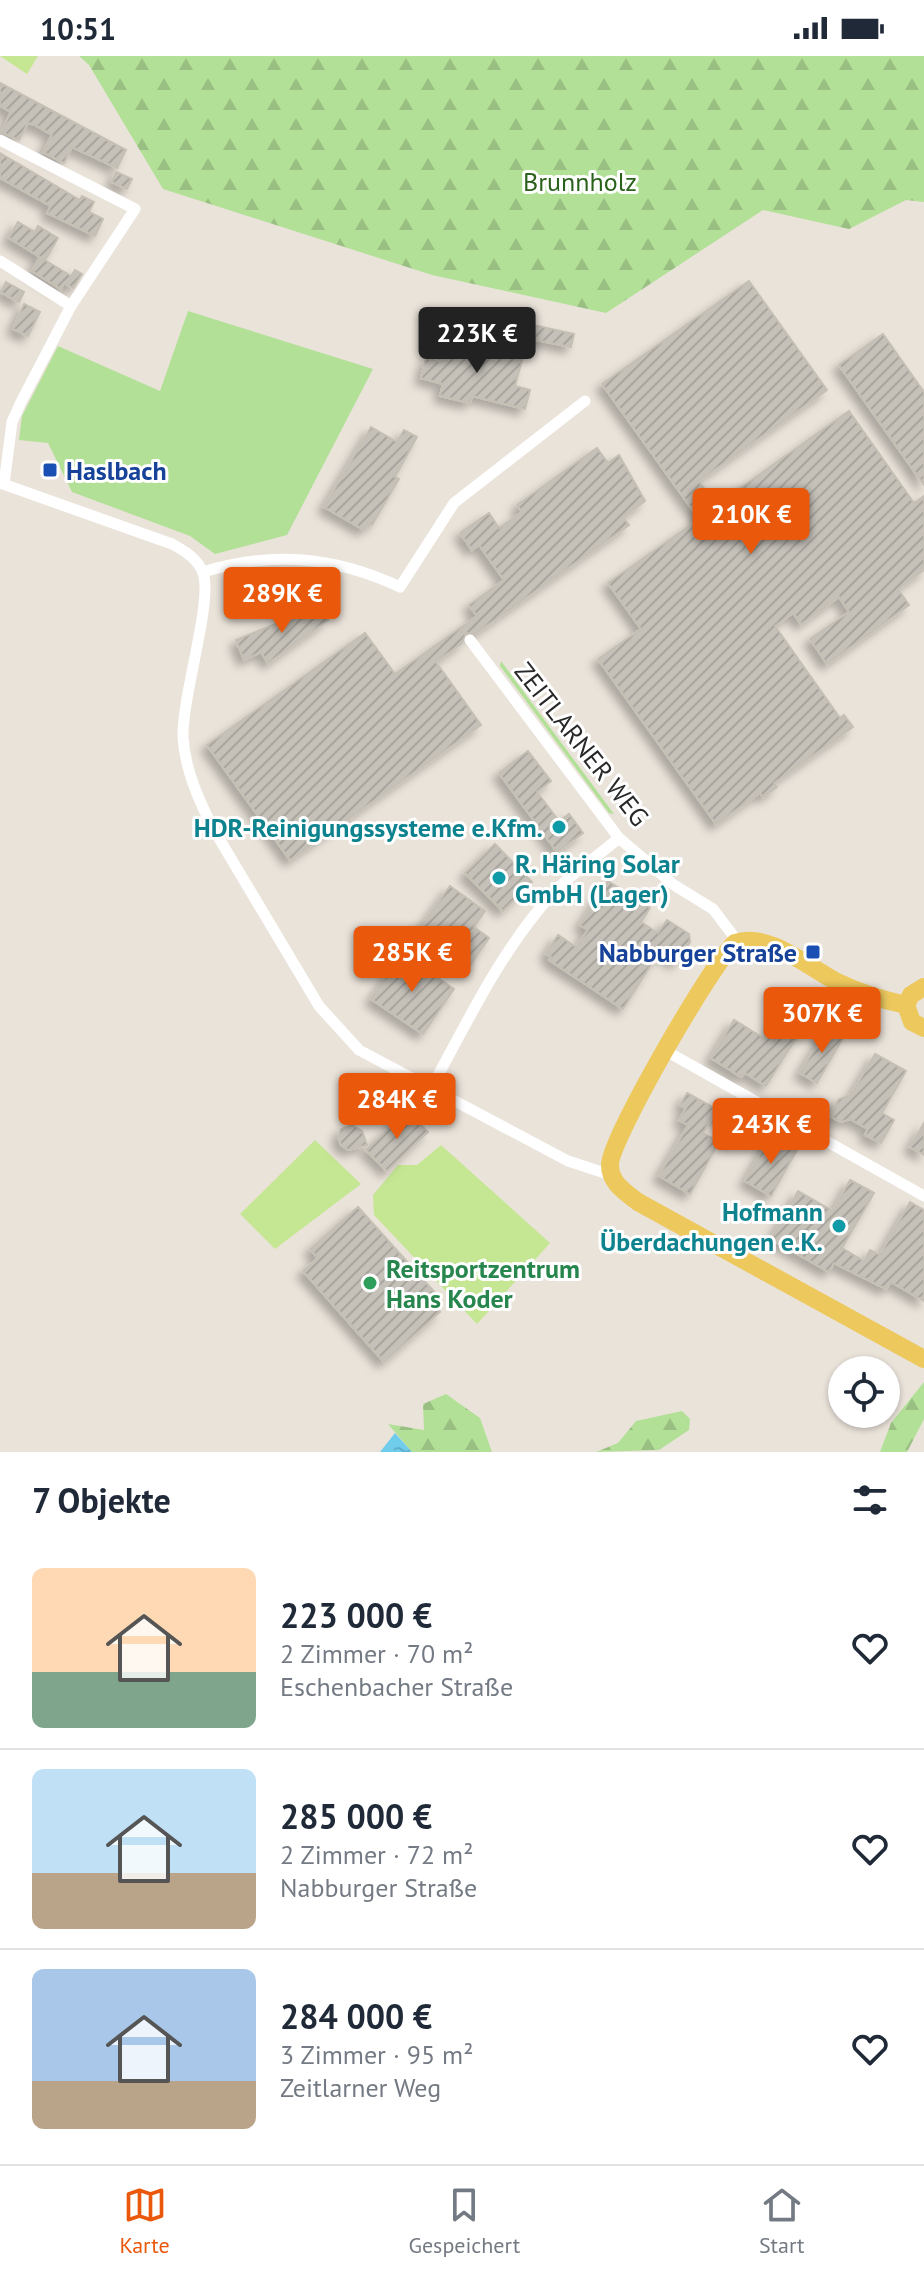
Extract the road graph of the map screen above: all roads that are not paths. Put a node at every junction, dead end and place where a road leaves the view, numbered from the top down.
1 (0, 140) edge
2 (0, 261) edge
3 (71, 306) junction
4 (585, 401) dead end
5 (2, 484) edge
6 (203, 572) junction
7 (470, 640) dead end
8 (619, 838) junction
9 (738, 942) junction
10 (924, 987) edge
11 (906, 1005) junction
12 (924, 1028) edge
13 (666, 1051) junction
14 (430, 1090) junction
15 (611, 1175) junction
16 (924, 1196) edge
17 (924, 1359) edge

1 - 3 street
2 - 3 street
3 - 5 street
4 - 6 street
5 - 6 street
6 - 14 street
7 - 8 street, ZEITLARNER WEG
8 - 9 street, ZEITLARNER WEG
8 - 14 street
9 - 11 main road
9 - 13 main road
10 - 11 main road
11 - 12 main road
13 - 15 main road
13 - 16 street
14 - 15 street
15 - 17 main road

